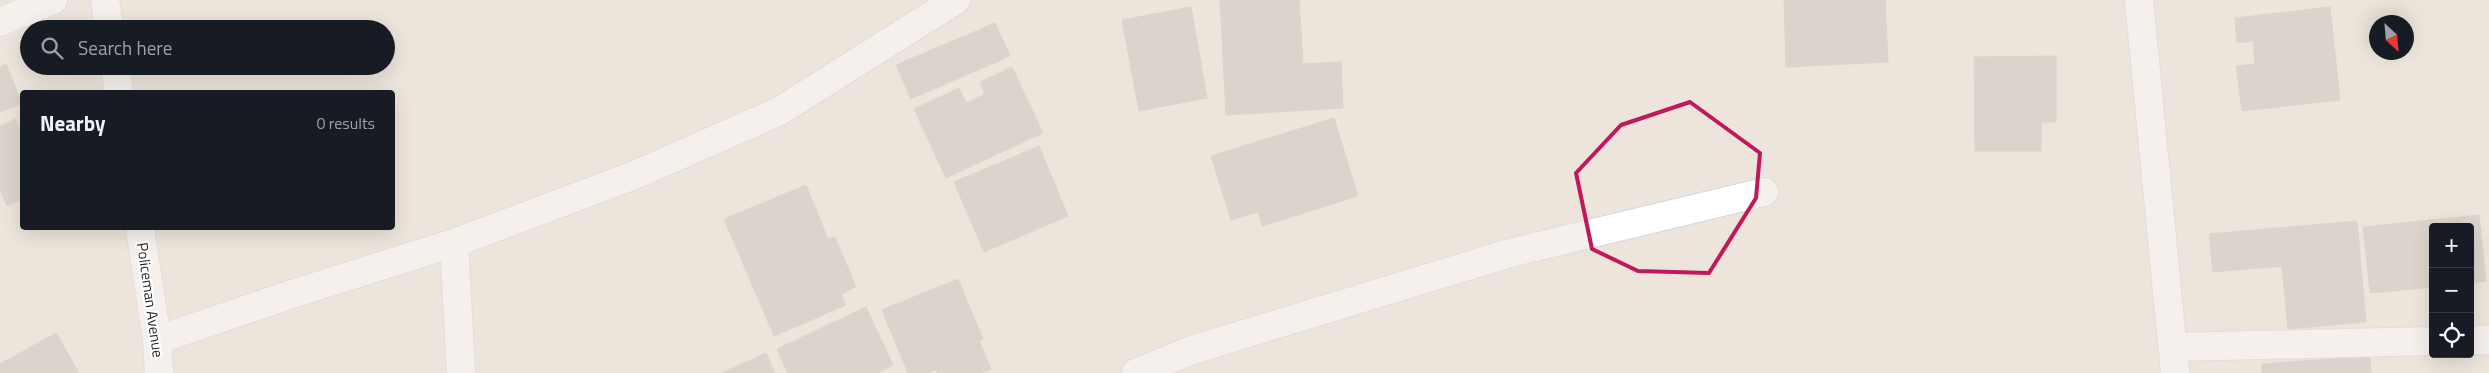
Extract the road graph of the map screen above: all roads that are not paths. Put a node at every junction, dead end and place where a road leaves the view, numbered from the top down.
1 (53, 0) edge
2 (105, 0) edge
3 (956, 0) edge
4 (2139, 0) edge
5 (108, 20) edge
6 (0, 22) edge
7 (116, 75) edge
8 (119, 90) edge
9 (1764, 192) dead end
10 (140, 230) edge
11 (454, 244) junction
12 (157, 340) junction
13 (2474, 340) edge
14 (2489, 340) edge
15 (2429, 341) edge
16 (2174, 360) edge
17 (159, 373) edge
18 (461, 373) edge
19 (1136, 373) edge

1 - 6 street
2 - 5 street
3 - 11 street
4 - 16 street
7 - 8 street
9 - 19 street
10 - 12 street, Policeman Avenue
11 - 12 street
11 - 18 street
12 - 17 street, Policeman Avenue
13 - 14 street
15 - 16 street

